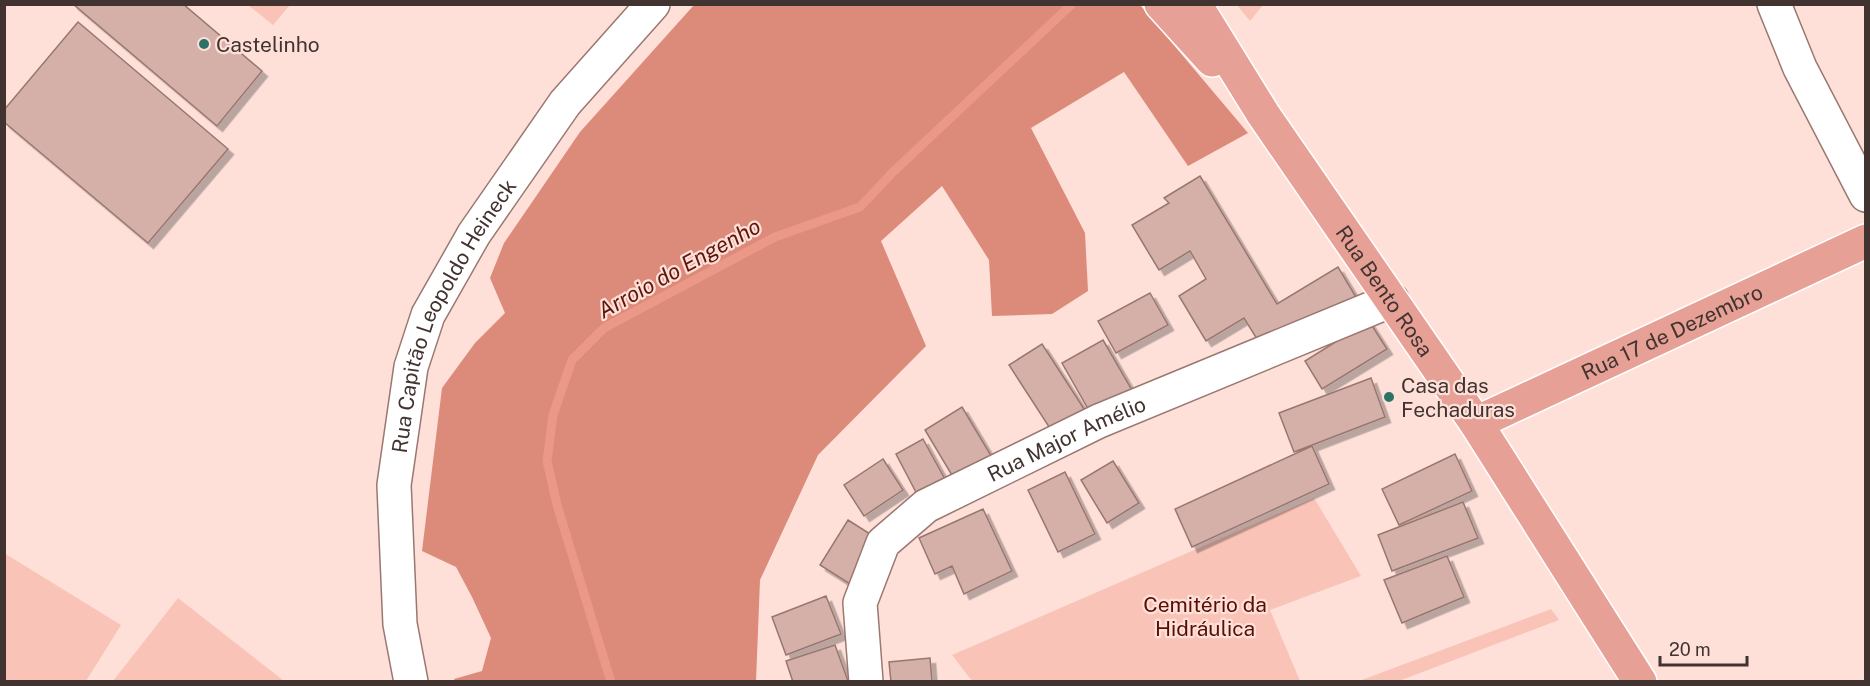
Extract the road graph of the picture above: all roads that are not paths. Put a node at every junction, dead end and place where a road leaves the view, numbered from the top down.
1 (653, 4) edge
2 (1161, 4) edge
3 (1195, 4) edge
4 (1774, 4) edge
5 (1263, 114) junction
6 (1866, 195) edge
7 (1866, 241) edge
8 (1392, 300) junction
9 (1476, 423) junction
10 (411, 681) edge
11 (867, 681) edge
12 (1640, 681) edge

1 - 10 street, Rua Capitão Leopoldo Heineck
2 - 5 main road, Rua Bento Rosa
3 - 5 main road, Rua Bento Rosa
4 - 6 street
5 - 8 main road, Rua Bento Rosa
7 - 9 main road, Rua 17 de Dezembro
8 - 9 main road, Rua Bento Rosa
8 - 11 street, Rua Major Amélio
9 - 12 main road, Rua Bento Rosa

